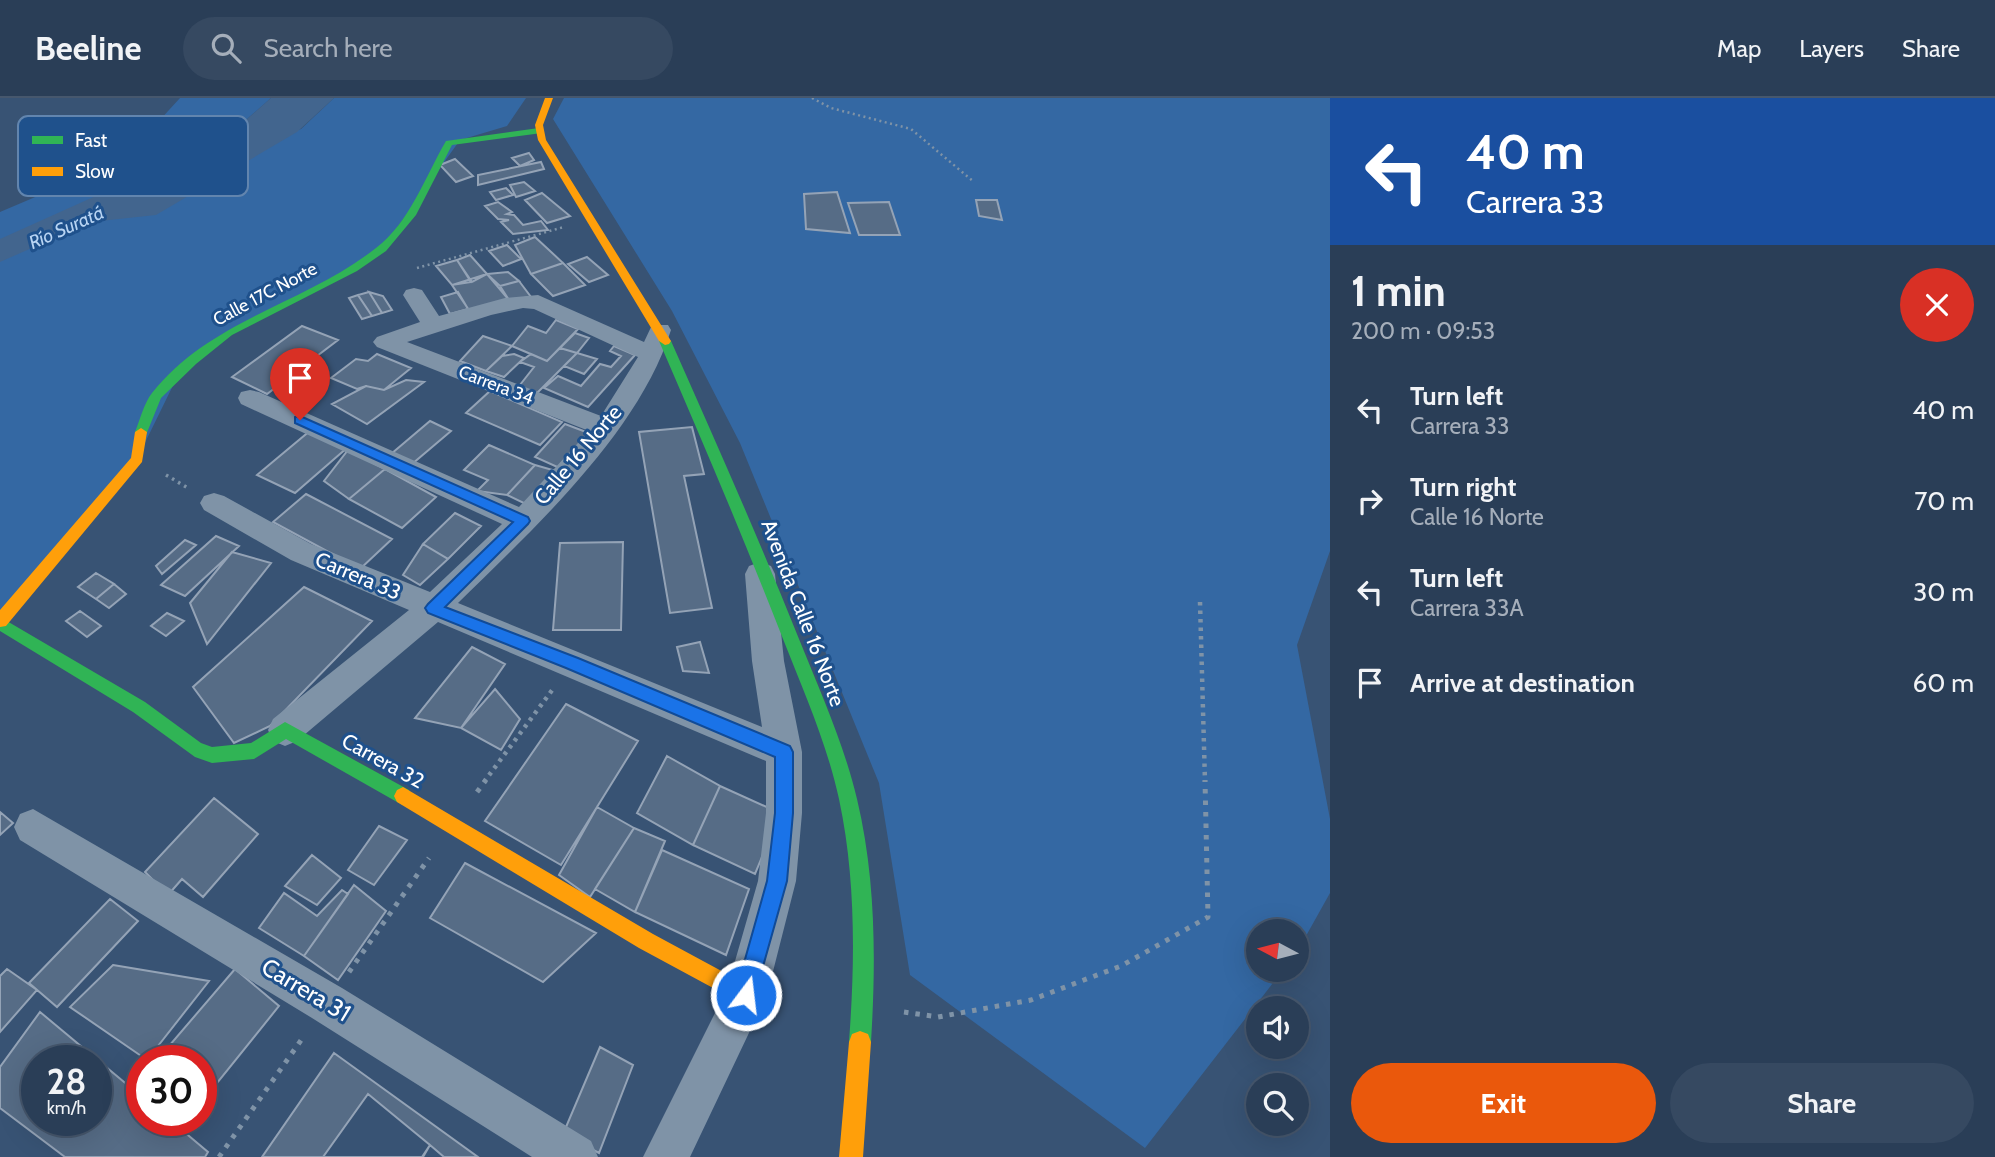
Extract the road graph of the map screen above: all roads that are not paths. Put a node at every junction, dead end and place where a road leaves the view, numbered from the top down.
1 (549, 98) edge
2 (539, 131) junction
3 (414, 295) dead end
4 (434, 326) junction
5 (656, 342) junction
6 (250, 398) dead end
7 (607, 428) junction
8 (214, 503) road end
9 (523, 521) junction
10 (757, 551) junction
11 (433, 608) junction
12 (0, 622) edge
13 (285, 730) junction
14 (784, 752) junction
15 (33, 827) dead end
16 (746, 995) junction
17 (575, 1157) edge
18 (666, 1157) edge
19 (850, 1157) edge

1 - 2 street
2 - 5 street, Avenida Calle 16 Norte
2 - 12 street, Calle 17C Norte
3 - 4 street
4 - 5 street
4 - 7 street, Carrera 34
5 - 7 street, Calle 16 Norte
5 - 10 street, Avenida Calle 16 Norte
6 - 9 street
7 - 9 street, Calle 16 Norte
8 - 11 street, Carrera 33
9 - 11 street, Calle 16 Norte
10 - 14 street
10 - 19 street, Avenida Calle 16 Norte
11 - 13 street, Calle 16 Norte
11 - 14 street, Carrera 33
12 - 13 street
13 - 16 street, Carrera 32
14 - 16 street
15 - 17 street, Carrera 31
16 - 18 street

